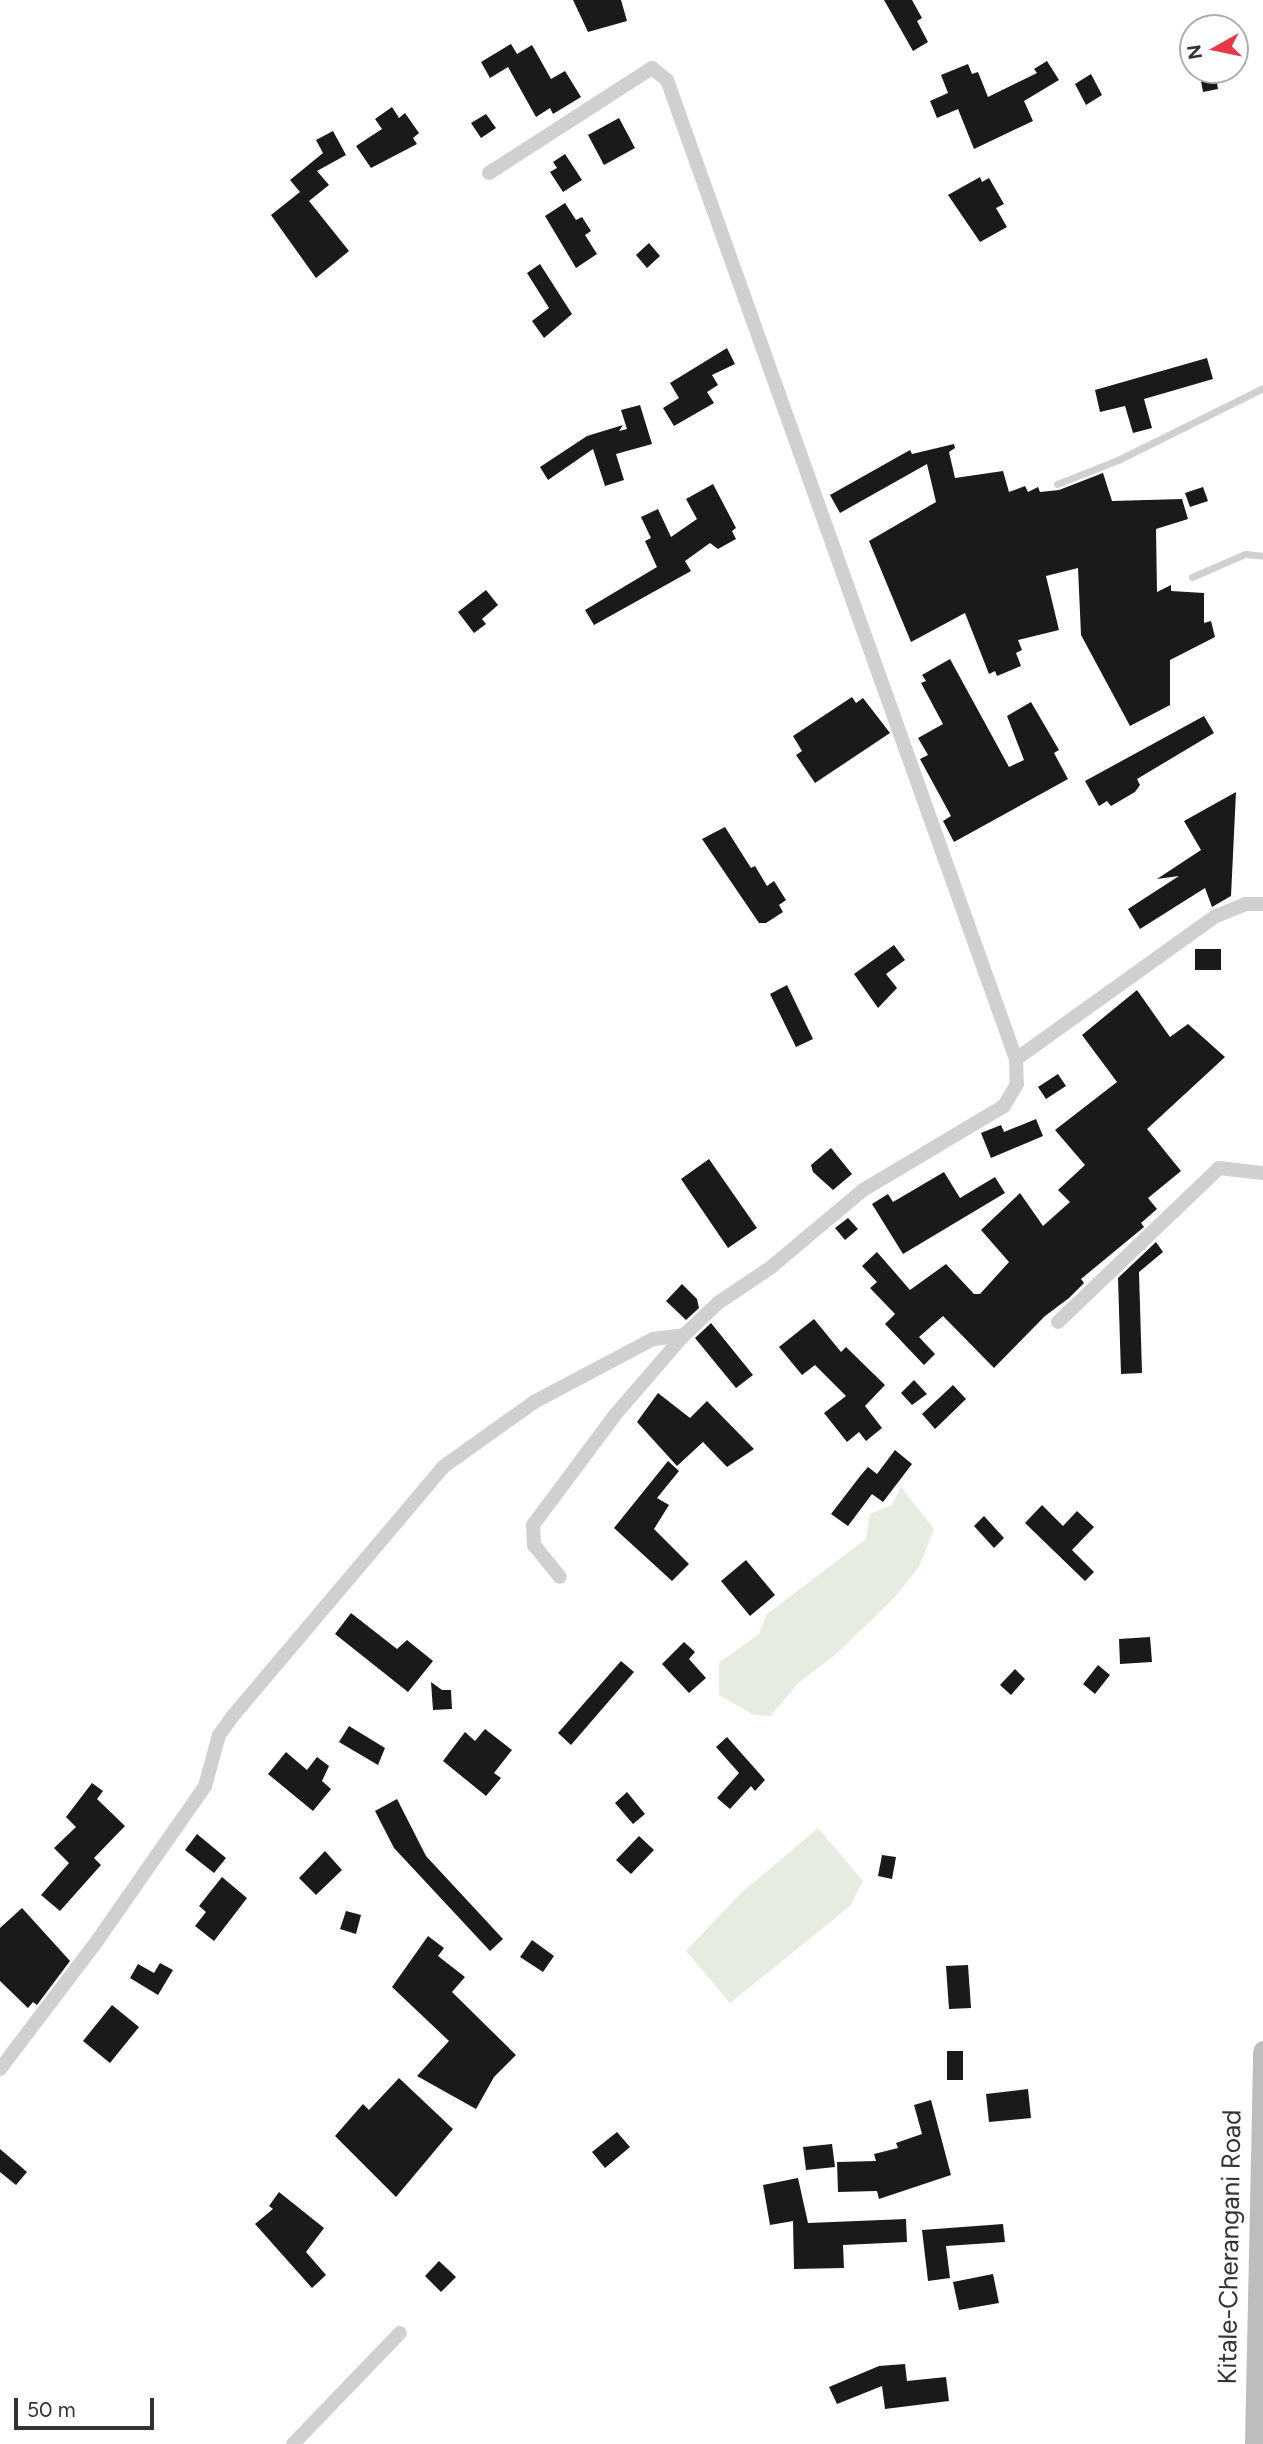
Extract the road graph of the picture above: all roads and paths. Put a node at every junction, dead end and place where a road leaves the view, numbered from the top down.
1 (489, 173) dead end
2 (1263, 388) edge
3 (1057, 484) dead end
4 (1263, 556) edge
5 (1192, 577) dead end
6 (1263, 904) edge
7 (1016, 1059) junction
8 (1263, 1173) edge
9 (1059, 1322) dead end
10 (684, 1335) junction
11 (561, 1577) dead end
12 (1263, 2051) edge
13 (0, 2069) edge
14 (400, 2333) dead end
15 (293, 2444) edge
16 (1255, 2444) edge

1 - 7 street
2 - 3 lane
4 - 5 lane
6 - 7 street
7 - 10 street
8 - 9 street
10 - 11 street
10 - 13 street
12 - 16 main road, Kitale-Cherangani Road
14 - 15 street

